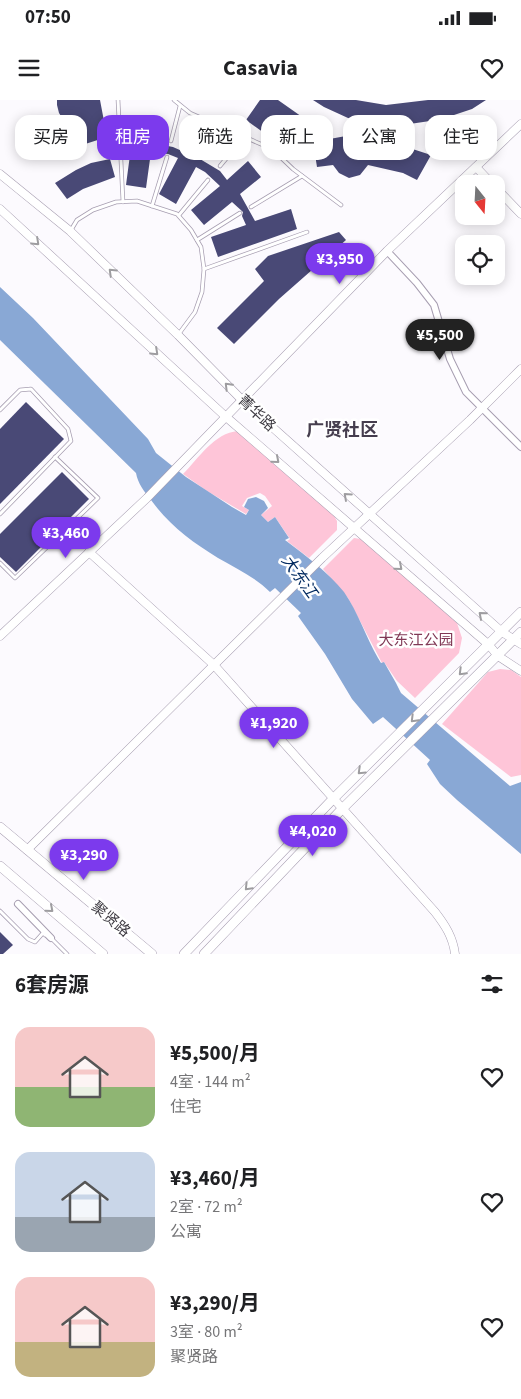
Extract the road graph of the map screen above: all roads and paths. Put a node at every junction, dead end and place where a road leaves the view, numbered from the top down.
1 (118, 100) edge
2 (174, 100) edge
3 (180, 105) junction
4 (194, 115) edge
5 (521, 124) edge
6 (251, 140) edge
7 (171, 141) dead end
8 (166, 160) edge
9 (225, 160) edge
10 (220, 166) dead end
11 (476, 167) junction
12 (0, 174) edge
13 (484, 175) edge
14 (302, 176) junction
15 (208, 180) dead end
16 (505, 197) edge
17 (123, 202) junction
18 (341, 205) dead end
19 (152, 206) junction
20 (251, 207) dead end
21 (0, 209) edge
22 (240, 213) dead end
23 (521, 214) edge
24 (179, 215) junction
25 (70, 231) junction
26 (307, 232) dead end
27 (197, 240) junction
28 (387, 252) junction
29 (204, 269) junction
30 (178, 335) junction
31 (521, 369) edge
32 (243, 401) junction
33 (482, 409) junction
34 (0, 410) edge
35 (225, 416) junction
36 (521, 448) edge
37 (55, 457) junction
38 (0, 514) edge
39 (368, 515) junction
40 (354, 528) junction
41 (89, 552) junction
42 (0, 563) edge
43 (521, 612) edge
44 (502, 632) junction
45 (0, 636) edge
46 (519, 638) edge
47 (489, 645) junction
48 (498, 656) junction
49 (214, 665) junction
50 (521, 671) edge
51 (333, 799) junction
52 (342, 809) junction
53 (0, 827) edge
54 (27, 850) junction
55 (0, 866) edge
56 (18, 904) dead end
57 (0, 911) edge
58 (51, 938) junction
59 (67, 954) edge
60 (103, 954) edge
61 (152, 954) edge
62 (184, 954) edge
63 (204, 954) edge
64 (455, 954) edge

1 - 17 lane
2 - 3 lane
3 - 4 lane
3 - 7 lane
5 - 11 street
6 - 14 lane
8 - 19 lane
9 - 10 lane
11 - 13 street
11 - 28 street
12 - 25 street, 菁华路
14 - 18 lane
14 - 20 lane
15 - 24 lane
16 - 23 street
17 - 19 lane
17 - 25 lane
19 - 24 lane
21 -> 35 street
22 - 27 lane
24 - 27 lane
30 -> 25 street, 菁华路
26 - 29 lane
27 - 29 lane
28 - 32 street
28 - 33 street
29 - 30 lane
32 -> 30 street, 菁华路
31 - 33 street
32 - 35 street
39 -> 32 street, 菁华路
33 - 36 street
33 - 39 street
34 - 37 lane
35 -> 40 street
35 - 41 street
37 - 38 lane
37 - 42 lane
39 - 40 street
44 -> 39 street, 菁华路
40 -> 47 street
40 - 49 street
41 - 45 street
41 - 49 street
43 - 44 main road
44 - 46 street, 菁华路
44 - 47 main road
46 - 48 main road
47 - 48 street
47 -> 51 main road
48 - 50 street
48 - 52 main road
49 - 51 street
49 - 54 street
51 - 52 street
51 -> 62 main road
52 - 63 main road
52 - 64 street
53 - 54 main road, 聚贤路
54 - 61 main road, 聚贤路
55 -> 60 main road, 聚贤路
56 - 58 street
57 - 58 lane
58 - 59 lane

